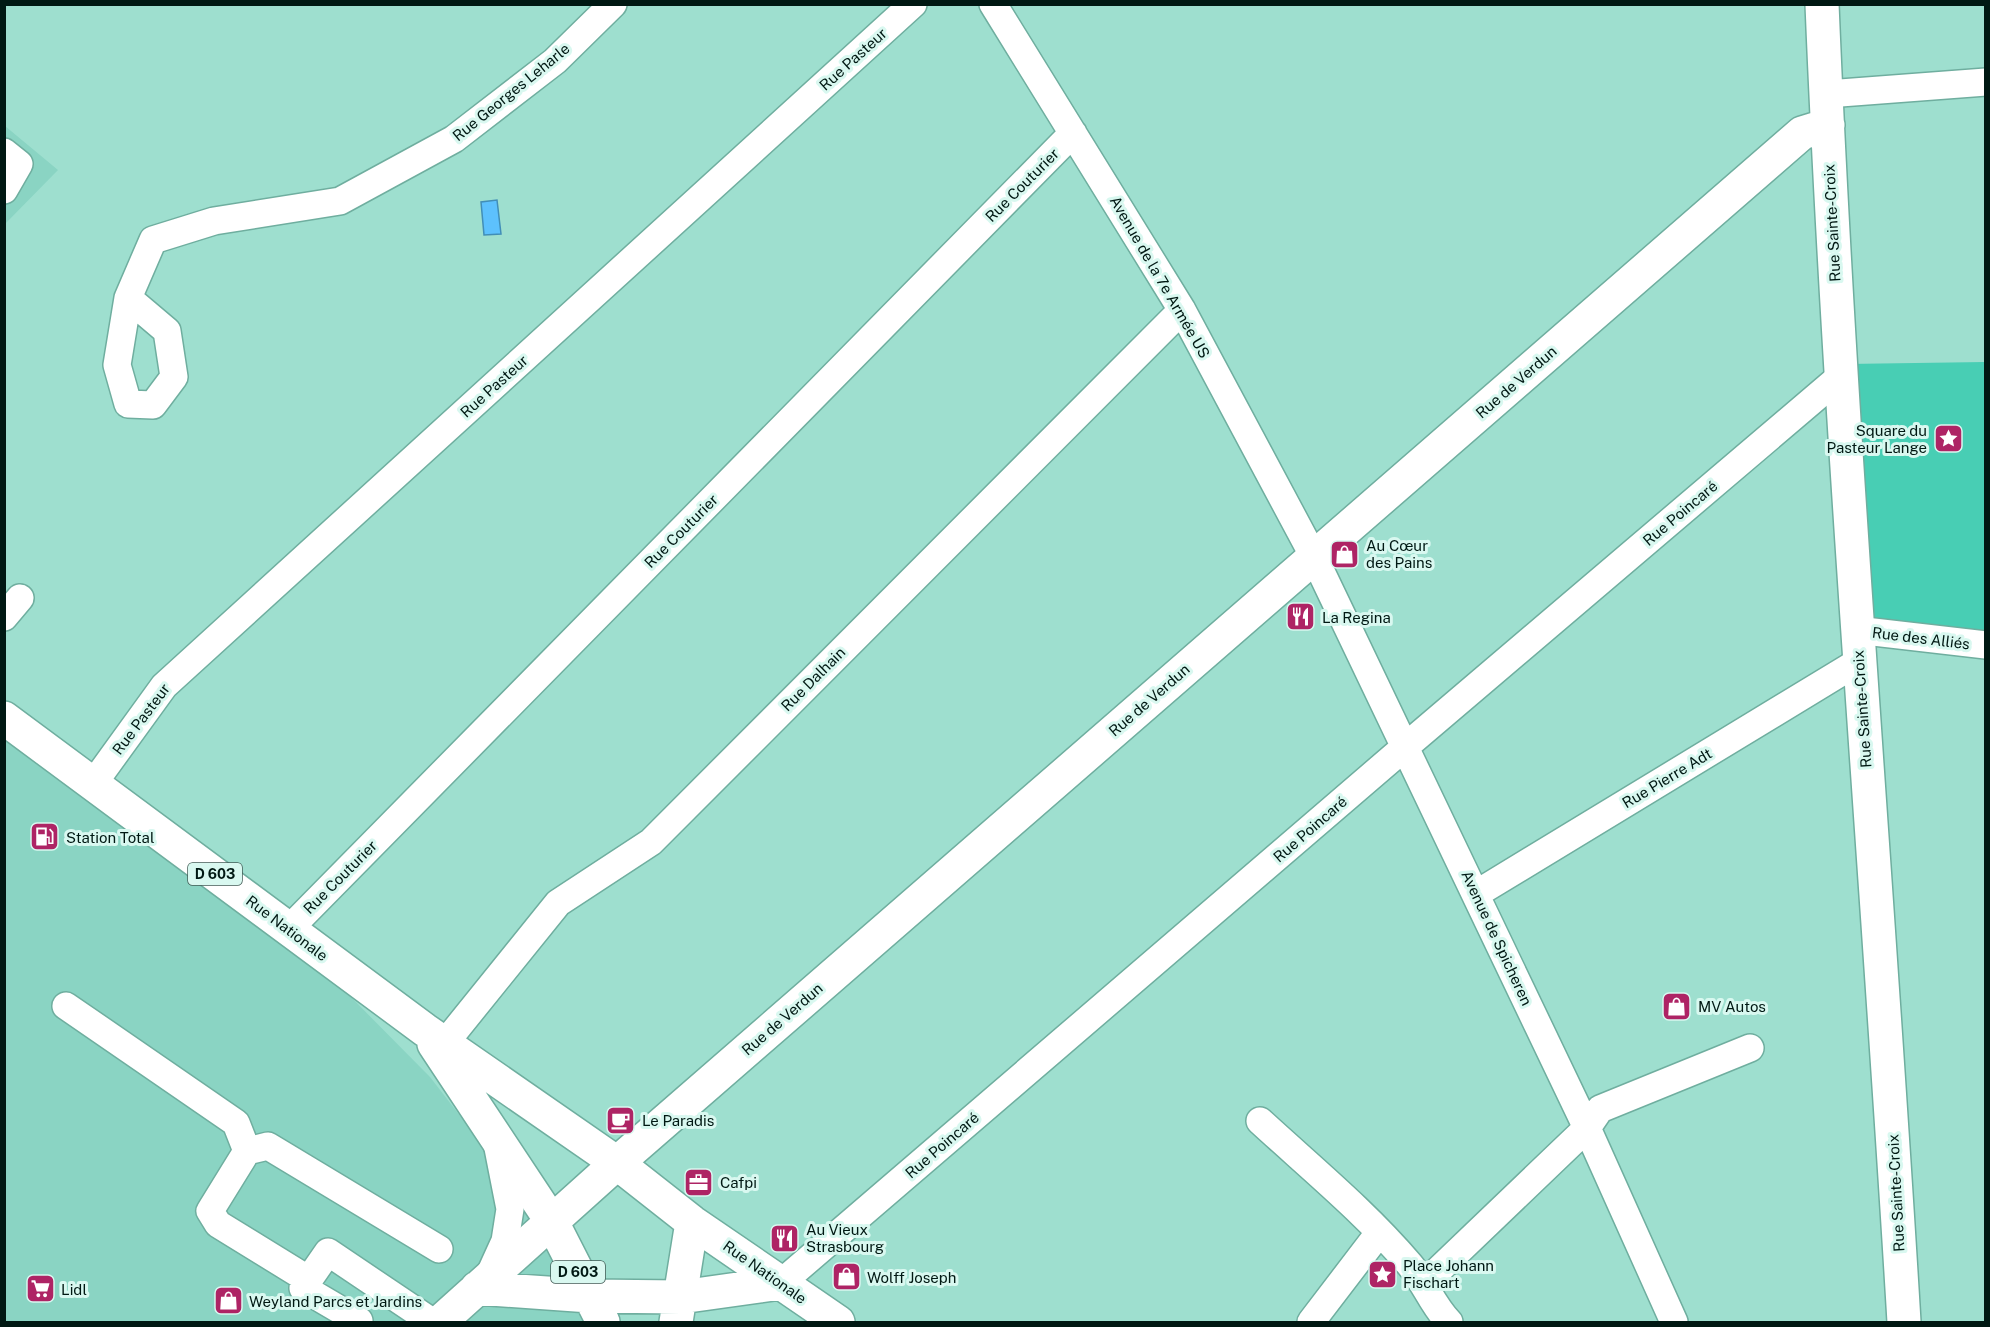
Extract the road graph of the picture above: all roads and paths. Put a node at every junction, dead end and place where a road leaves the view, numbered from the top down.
1 (613, 4) edge
2 (913, 4) edge
3 (993, 4) edge
4 (1822, 4) edge
5 (1986, 82) edge
6 (1827, 110) junction
7 (1073, 133) junction
8 (4, 152) edge
9 (4, 190) edge
10 (128, 298) dead end
11 (1182, 310) junction
12 (1841, 376) junction
13 (1314, 556) junction
14 (1986, 645) edge
15 (1858, 646) junction
16 (4, 718) edge
17 (1405, 747) junction
18 (93, 784) junction
19 (1476, 894) junction
20 (289, 929) junction
21 (66, 1006) dead end
22 (435, 1036) junction
23 (1749, 1048) dead end
24 (1260, 1120) dead end
25 (1587, 1128) junction
26 (495, 1136) junction
27 (247, 1151) junction
28 (617, 1163) junction
29 (552, 1222) junction
30 (692, 1222) junction
31 (1379, 1233) junction
32 (438, 1249) dead end
33 (309, 1280) junction
34 (782, 1283) junction
35 (482, 1284) junction
36 (1424, 1284) junction
37 (597, 1309) edge
38 (679, 1310) edge
39 (359, 1321) edge
40 (432, 1323) edge
41 (440, 1323) edge
42 (838, 1323) edge
43 (1311, 1323) edge
44 (1449, 1323) edge
45 (1674, 1323) edge
46 (1904, 1323) edge

1 - 10 street, Rue Georges Leharle
2 - 18 street, Rue Pasteur
3 - 7 street, Avenue de la 7e Armée US
4 - 6 main road, Rue Sainte-Croix
5 - 6 street
6 - 12 main road, Rue Sainte-Croix
6 - 13 main road, Rue de Verdun
7 - 11 street, Avenue de la 7e Armée US
7 - 20 street, Rue Couturier
8 - 9 street
11 - 13 street, Avenue de la 7e Armée US
11 - 22 street, Rue Dalhain
12 - 15 main road, Rue Sainte-Croix
12 - 17 street, Rue Poincaré
13 - 17 street, Avenue de Spicheren
13 - 28 main road, Rue de Verdun
14 - 15 street, Rue des Alliés
15 - 19 street, Rue Pierre Adt
15 - 46 main road, Rue Sainte-Croix
16 - 18 main road, Rue Nationale / D 603
17 - 19 street, Avenue de Spicheren
17 - 34 street, Rue Poincaré
18 - 20 main road, Rue Nationale / D 603
19 - 25 street, Avenue de Spicheren
20 - 22 main road, Rue Nationale / D 603
21 - 27 street
22 - 26 main road, Rue Nationale / D 603
22 - 28 main road, Rue Nationale
23 - 25 street
24 - 31 street
25 - 36 street
25 - 45 street, Avenue de Spicheren
26 - 29 main road, Rue Nationale / D 603
26 - 35 street
27 - 32 street
27 - 33 street
28 - 29 main road, Rue de Verdun
28 - 30 main road, Rue Nationale
29 - 35 main road, Rue de Verdun
29 - 37 main road, Rue Nationale / D 603
30 - 34 main road, Rue Nationale
30 - 38 main road
31 - 36 street
31 - 43 street
33 - 39 street
33 - 40 street
34 - 38 main road
34 - 42 main road, Rue Nationale
35 - 37 main road
35 - 41 main road, Rue de Verdun
36 - 44 street
37 - 38 main road

